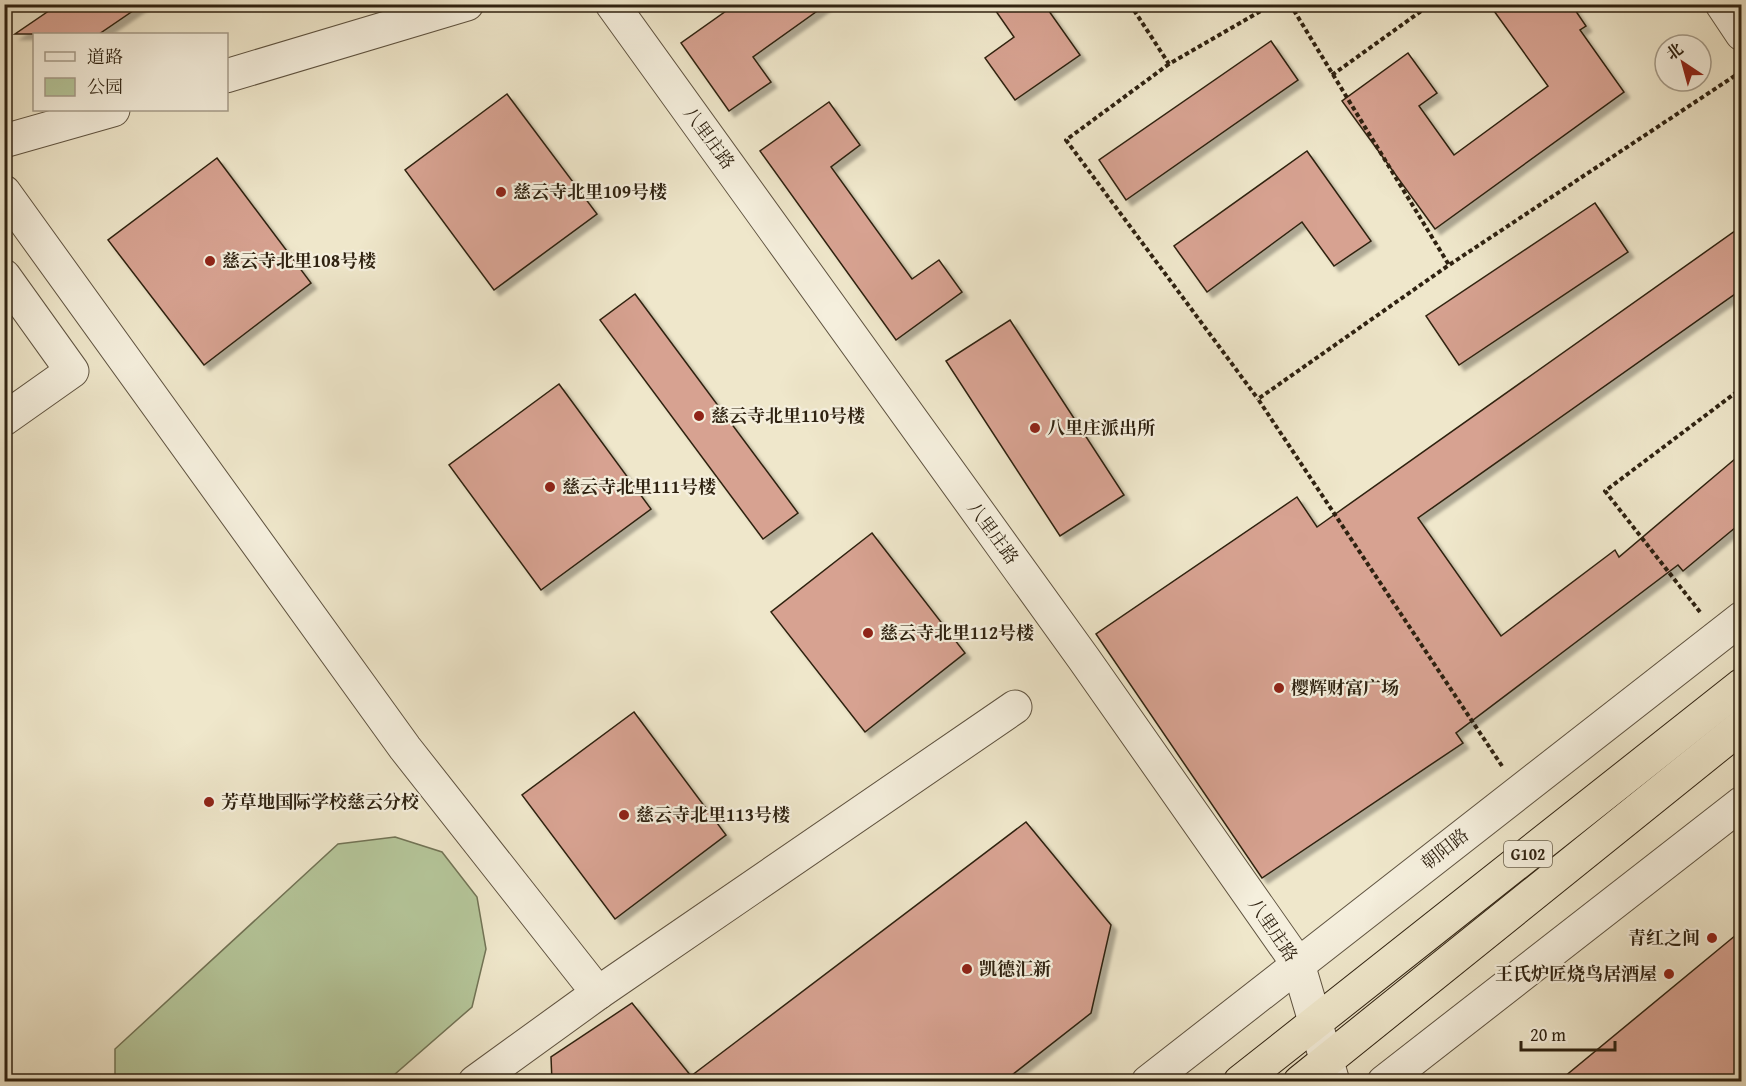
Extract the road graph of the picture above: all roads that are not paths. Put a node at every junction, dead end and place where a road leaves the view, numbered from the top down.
1 (467, 4) edge
2 (612, 4) edge
3 (1722, 4) edge
4 (1742, 34) edge
5 (228, 75) edge
6 (109, 111) edge
7 (4, 141) edge
8 (4, 192) edge
9 (4, 276) edge
10 (4, 419) edge
11 (1730, 627) edge
12 (1742, 685) edge
13 (1015, 707) dead end
14 (1742, 726) edge
15 (1742, 803) edge
16 (1298, 964) junction
17 (598, 993) junction
18 (1315, 1022) junction
19 (1330, 1071) edge
20 (475, 1082) edge
21 (1148, 1082) edge
22 (1240, 1082) edge
23 (1299, 1082) edge
24 (1384, 1082) edge

1 - 5 street
2 - 16 street, 八里庄路
3 - 4 street
6 - 7 street
8 - 17 street
9 - 10 street
11 - 16 street, 朝阳路
12 - 18 highway, G102
13 - 17 street
14 - 19 highway, G102
15 - 24 street
16 - 18 street, 八里庄路
16 - 21 street, 朝阳路
17 - 20 street
18 - 19 street, 八里庄路
18 - 22 highway, G102
19 - 23 highway, G102

